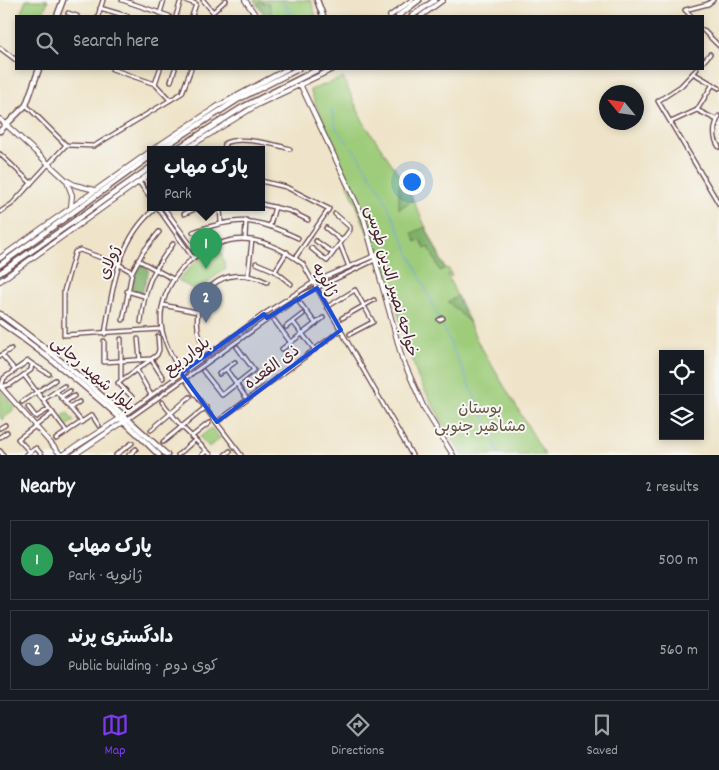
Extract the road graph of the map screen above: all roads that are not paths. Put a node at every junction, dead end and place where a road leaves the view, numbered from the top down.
1 (63, 0) edge
2 (103, 0) edge
3 (122, 0) edge
4 (164, 0) edge
5 (182, 0) edge
6 (203, 0) edge
7 (226, 0) edge
8 (245, 0) edge
9 (317, 0) edge
10 (412, 0) edge
11 (419, 0) edge
12 (436, 0) edge
13 (443, 0) edge
14 (713, 0) edge
15 (131, 2) edge
16 (100, 8) junction
17 (432, 8) junction
18 (213, 12) junction
19 (68, 13) dead end
20 (160, 13) junction
21 (57, 15) edge
22 (74, 15) edge
23 (98, 15) edge
24 (124, 15) edge
25 (166, 15) edge
26 (176, 15) edge
27 (192, 15) edge
28 (212, 15) edge
29 (255, 15) edge
30 (323, 15) edge
31 (391, 15) edge
32 (399, 15) edge
33 (414, 15) edge
34 (422, 15) edge
35 (690, 15) edge
36 (704, 31) edge
37 (719, 46) edge
38 (0, 48) edge
39 (710, 54) dead end
40 (15, 59) edge
41 (704, 61) edge
42 (39, 70) edge
43 (115, 70) edge
44 (160, 70) edge
45 (175, 70) edge
46 (191, 70) edge
47 (285, 70) edge
48 (296, 70) edge
49 (318, 70) edge
50 (331, 70) edge
51 (696, 70) edge
52 (693, 73) junction
53 (171, 81) dead end
54 (155, 84) junction
55 (300, 84) junction
56 (713, 84) junction
57 (719, 88) edge
58 (170, 100) junction
59 (26, 105) junction
60 (257, 105) junction
61 (244, 107) junction
62 (697, 110) junction
63 (234, 118) junction
64 (718, 118) edge
65 (0, 119) edge
66 (671, 122) junction
67 (6, 124) junction
68 (0, 131) edge
69 (66, 145) junction
70 (159, 146) edge
71 (165, 146) edge
72 (181, 146) edge
73 (190, 146) edge
74 (225, 146) edge
75 (719, 147) edge
76 (290, 149) dead end
77 (0, 154) edge
78 (147, 154) edge
79 (147, 159) edge
80 (49, 165) junction
81 (130, 166) junction
82 (147, 170) edge
83 (126, 174) junction
84 (117, 175) junction
85 (147, 176) edge
86 (144, 178) junction
87 (66, 180) junction
88 (139, 182) junction
89 (265, 182) edge
90 (30, 183) junction
91 (147, 183) edge
92 (95, 190) junction
93 (147, 193) edge
94 (719, 204) edge
95 (265, 205) edge
96 (276, 206) junction
97 (71, 207) junction
98 (153, 211) edge
99 (159, 211) edge
100 (166, 211) edge
101 (190, 211) edge
102 (220, 211) edge
103 (0, 212) edge
104 (184, 214) dead end
105 (335, 214) dead end
106 (246, 220) junction
107 (308, 220) dead end
108 (78, 222) junction
109 (221, 222) junction
110 (270, 225) junction
111 (326, 228) dead end
112 (160, 232) dead end
113 (193, 232) dead end
114 (298, 238) dead end
115 (245, 240) junction
116 (252, 240) junction
117 (316, 241) dead end
118 (341, 242) junction
119 (174, 244) dead end
120 (310, 248) dead end
121 (21, 250) junction
122 (287, 252) junction
123 (333, 253) junction
124 (26, 255) junction
125 (12, 256) junction
126 (196, 257) junction
127 (376, 257) junction
128 (0, 258) edge
129 (295, 258) junction
130 (138, 260) junction
131 (14, 263) junction
132 (256, 263) dead end
133 (118, 264) junction
134 (0, 265) edge
135 (349, 267) junction
136 (154, 269) junction
137 (275, 271) junction
138 (132, 272) junction
139 (0, 273) edge
140 (248, 274) junction
141 (174, 279) junction
142 (0, 281) edge
143 (266, 282) dead end
144 (314, 282) junction
145 (291, 284) dead end
146 (317, 288) junction
147 (127, 291) junction
148 (144, 296) junction
149 (374, 300) dead end
150 (300, 303) dead end
151 (163, 305) junction
152 (364, 306) junction
153 (327, 307) junction
154 (197, 312) junction
155 (0, 314) edge
156 (264, 314) junction
157 (303, 314) dead end
158 (267, 318) junction
159 (324, 318) dead end
160 (342, 318) dead end
161 (123, 320) dead end
162 (274, 320) dead end
163 (0, 322) edge
164 (141, 322) dead end
165 (293, 322) junction
166 (316, 324) junction
167 (286, 327) dead end
168 (162, 329) junction
169 (341, 330) junction
170 (104, 334) junction
171 (303, 334) junction
172 (350, 334) dead end
173 (158, 336) dead end
174 (200, 338) dead end
175 (121, 339) dead end
176 (138, 339) dead end
177 (104, 341) dead end
178 (291, 343) junction
179 (237, 348) dead end
180 (11, 349) dead end
181 (282, 350) dead end
182 (314, 350) junction
183 (1, 356) edge
184 (151, 359) junction
185 (140, 360) junction
186 (122, 361) junction
187 (235, 362) dead end
188 (32, 364) junction
189 (226, 369) junction
190 (15, 370) junction
191 (137, 370) junction
192 (203, 371) dead end
193 (181, 373) junction
194 (49, 374) dead end
195 (219, 374) dead end
196 (24, 375) junction
197 (163, 378) dead end
198 (185, 378) junction
199 (55, 380) dead end
200 (122, 381) junction
201 (236, 384) junction
202 (64, 386) dead end
203 (1, 387) edge
204 (56, 391) junction
205 (70, 391) dead end
206 (37, 392) junction
207 (151, 395) junction
208 (74, 396) dead end
209 (60, 397) junction
210 (132, 397) dead end
211 (190, 397) dead end
212 (247, 399) junction
213 (43, 400) junction
214 (22, 402) dead end
215 (65, 402) junction
216 (79, 402) dead end
217 (162, 402) dead end
218 (28, 407) dead end
219 (206, 407) junction
220 (70, 408) junction
221 (49, 409) junction
222 (132, 410) junction
223 (170, 412) junction
224 (53, 413) junction
225 (134, 414) junction
226 (124, 419) junction
227 (82, 422) junction
228 (217, 422) junction
229 (209, 423) dead end
230 (5, 425) dead end
231 (35, 426) junction
232 (99, 426) dead end
233 (113, 426) junction
234 (181, 426) junction
235 (0, 428) edge
236 (151, 430) dead end
237 (7, 432) dead end
238 (67, 432) junction
239 (0, 437) edge
240 (193, 439) junction
241 (56, 440) dead end
242 (164, 442) dead end
243 (132, 443) dead end
244 (136, 449) dead end
245 (0, 451) edge
246 (206, 451) junction
247 (230, 451) dead end
248 (28, 454) edge
249 (3, 455) edge
250 (42, 455) edge
251 (62, 455) edge
252 (74, 455) edge
253 (116, 455) edge
254 (129, 455) edge
255 (159, 455) edge
256 (167, 455) edge
257 (178, 455) edge
258 (202, 455) edge
259 (210, 455) edge
260 (226, 455) edge
261 (241, 455) edge
262 (412, 455) edge
263 (453, 455) edge

1 - 21 main road
2 - 16 street
3 - 15 street
4 - 20 street
5 - 26 street
5 - 27 street
6 - 18 street
7 - 18 street
8 - 29 street
9 - 30 main road
10 - 31 street
11 - 32 main road
12 - 17 street
12 - 33 main road
13 - 17 street
14 - 35 street
15 - 20 street
16 - 23 street
16 - 24 street
17 - 34 street
18 - 28 street
19 - 22 street
20 - 25 street
36 - 37 street
38 - 40 street
39 - 41 street
42 - 59 main road
43 - 54 street
44 - 54 street
45 - 53 street
46 - 58 street
47 - 70 street
48 - 71 main road
49 - 61 main road
50 - 55 street
51 - 52 street
52 - 56 street
52 - 66 street
54 - 58 street
55 - 60 street
55 - 127 street, خواجه نصیر الدین طوسی
56 - 57 street
56 - 62 street
58 - 69 street
59 - 67 main road
59 - 69 street
60 - 61 street
60 - 63 street
61 - 63 street
61 - 72 main road
62 - 64 street
62 - 66 street
63 - 73 street
64 - 75 street
65 - 67 street
66 - 94 street
67 - 68 main road
67 - 80 street
69 - 80 street
74 - 76 street
77 - 90 street
78 - 81 street
79 - 83 main road
80 - 87 street
80 - 90 street
81 - 83 street
81 - 84 street
82 - 108 main road
83 - 84 street
83 - 121 main road
84 - 92 street
85 - 86 street
86 - 88 street
86 - 91 street
87 - 92 street
87 - 97 street
88 - 93 street
88 - 108 street
89 - 129 street
90 - 103 street
92 - 97 street
95 - 96 street
96 - 107 street
96 - 110 street
97 - 128 street
98 - 133 street, ژولای
99 - 126 street
100 - 126 street
101 - 104 street
102 - 109 street
105 - 118 street
106 - 109 street
106 - 110 street
106 - 115 street
108 - 124 main road
108 - 142 street
109 - 113 street
110 - 114 street
111 - 118 street
112 - 130 street
115 - 116 street, ژانویه
115 - 126 street, ژانویه
116 - 122 street, ژانویه
116 - 140 street
117 - 123 street
118 - 123 street
118 - 135 street
119 - 136 street
120 - 123 street
121 - 124 main road
121 - 125 main road
122 - 129 street, ژانویه
122 - 137 street
124 - 131 main road
125 - 131 main road
125 - 134 main road
126 - 141 street, ژانویه
127 - 135 street, بلوارربیع
127 - 146 street, بلوارربیع
127 - 263 street, خواجه نصیر الدین طوسی
129 - 144 street, ژانویه
130 - 136 street
130 - 138 street
131 - 139 main road
132 - 137 street
133 - 138 street
133 - 170 street, ژولای
133 - 170 street
135 - 144 street, بلوارربیع
136 - 141 street
136 - 148 street
137 - 145 street
138 - 147 street
140 - 143 street
140 - 154 street
141 - 151 street, ژانویه
144 - 146 street, ژانویه
144 - 156 street, بلوارربیع
146 - 153 street, ژانویه
146 - 158 street, بلوارربیع
147 - 148 street
147 - 161 street
148 - 164 street
149 - 152 street
150 - 166 street
151 - 154 street
151 - 168 street, ژانویه
152 - 153 street
152 - 160 street
152 - 172 street
153 - 169 street, ژانویه
154 - 174 street
155 - 226 main road, بلوار شهید رجایی
156 - 158 street
156 - 193 street, بلوارربیع
157 - 165 street
158 - 198 street, بلوارربیع
159 - 166 street
162 - 178 street
163 - 226 main road, بلوار شهید رجایی
165 - 167 street
165 - 171 street
166 - 171 street
168 - 170 street
168 - 193 street, ژانویه
169 - 182 street, ذی القعده
169 - 262 street, ژانویه
171 - 178 street
171 - 182 street
173 - 184 street
175 - 186 street
176 - 185 street
177 - 186 street
178 - 181 street
179 - 201 street
180 - 183 street
182 - 212 street, ذی القعده
183 - 190 street
184 - 185 street
184 - 191 street
184 - 197 street
185 - 186 street
186 - 200 street
187 - 189 street
188 - 190 street
188 - 194 street
188 - 196 street
189 - 195 street
189 - 201 street
190 - 203 street
191 - 200 street
191 - 207 street
192 - 201 street
193 - 198 street, ژانویه
193 - 207 street, بلوارربیع
196 - 203 street
196 - 206 street
198 - 219 street, ژانویه
198 - 225 street, بلوارربیع
199 - 206 street
200 - 210 street
201 - 212 street
202 - 204 street
203 - 231 street
204 - 209 street
204 - 213 street
205 - 209 street
206 - 213 street
206 - 214 street
207 - 222 street, بلوارربیع
208 - 215 street
209 - 215 street
211 - 223 street
212 - 228 street, ذی القعده
213 - 221 street
215 - 220 street
216 - 220 street
217 - 223 street
218 - 221 street
219 - 228 street, ژانویه
219 - 234 street
220 - 227 street
221 - 224 street
222 - 225 street
222 - 226 street, بلوارربیع
223 - 234 street
223 - 236 street
224 - 231 street
224 - 238 street
225 - 226 street, بلوارربیع
226 - 233 street
226 - 255 main road, بلوار شهید رجایی
226 - 256 main road, بلوار شهید رجایی
227 - 232 street
227 - 238 street
228 - 261 street, ژانویه
229 - 240 street
230 - 235 street
231 - 248 street
231 - 251 street
233 - 251 street
233 - 252 street
234 - 240 street
234 - 242 street
237 - 239 street
238 - 241 street
240 - 246 street
240 - 257 street
243 - 253 street
244 - 254 street
245 - 249 street
246 - 258 street
246 - 259 street
247 - 260 street
248 - 250 street

